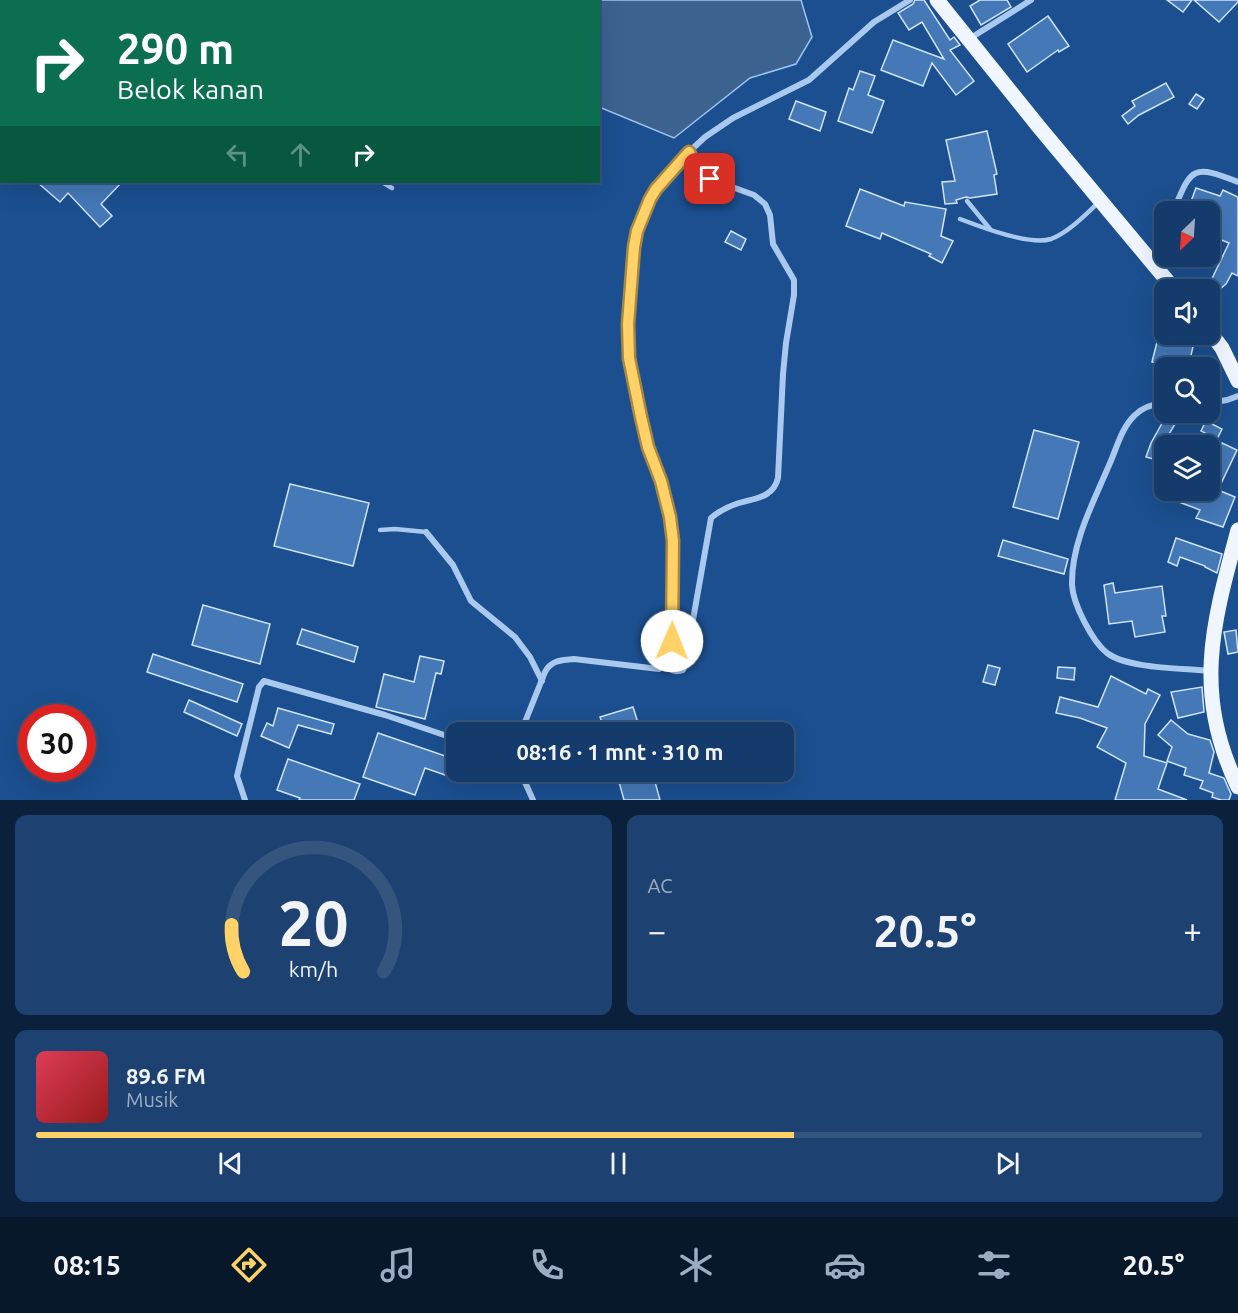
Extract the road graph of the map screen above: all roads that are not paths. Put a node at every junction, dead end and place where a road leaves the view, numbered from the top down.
1 (910, 0) edge
2 (937, 0) edge
3 (1031, 0) edge
4 (969, 39) junction
5 (689, 152) junction
6 (1238, 182) edge
7 (384, 183) edge
8 (392, 188) dead end
9 (1101, 200) junction
10 (967, 201) dead end
11 (1178, 201) edge
12 (960, 219) dead end
13 (990, 229) junction
14 (1154, 254) edge
15 (1149, 258) junction
16 (1166, 279) edge
17 (1220, 345) edge
18 (1238, 381) edge
19 (1238, 396) edge
20 (1220, 401) edge
21 (1154, 405) edge
22 (380, 530) dead end
23 (1238, 530) edge
24 (426, 532) joint
25 (665, 666) junction
26 (1210, 671) junction
27 (542, 681) junction
28 (525, 722) edge
29 (446, 736) edge
30 (525, 782) edge
31 (1238, 787) edge
32 (245, 800) edge
33 (533, 800) edge

1 - 5 street
2 - 4 main road
3 - 4 street
4 - 9 main road
5 - 25 street
5 - 25 street
6 - 11 street
7 - 8 lane
9 - 13 lane
9 - 15 main road
10 - 13 lane
12 - 13 lane
14 - 15 street
15 - 16 main road
17 - 18 main road
19 - 20 street
21 - 26 street
22 - 24 lane
23 - 26 main road
24 - 27 street
25 - 27 street
26 - 31 main road
27 - 28 street
29 - 32 street
30 - 33 street

